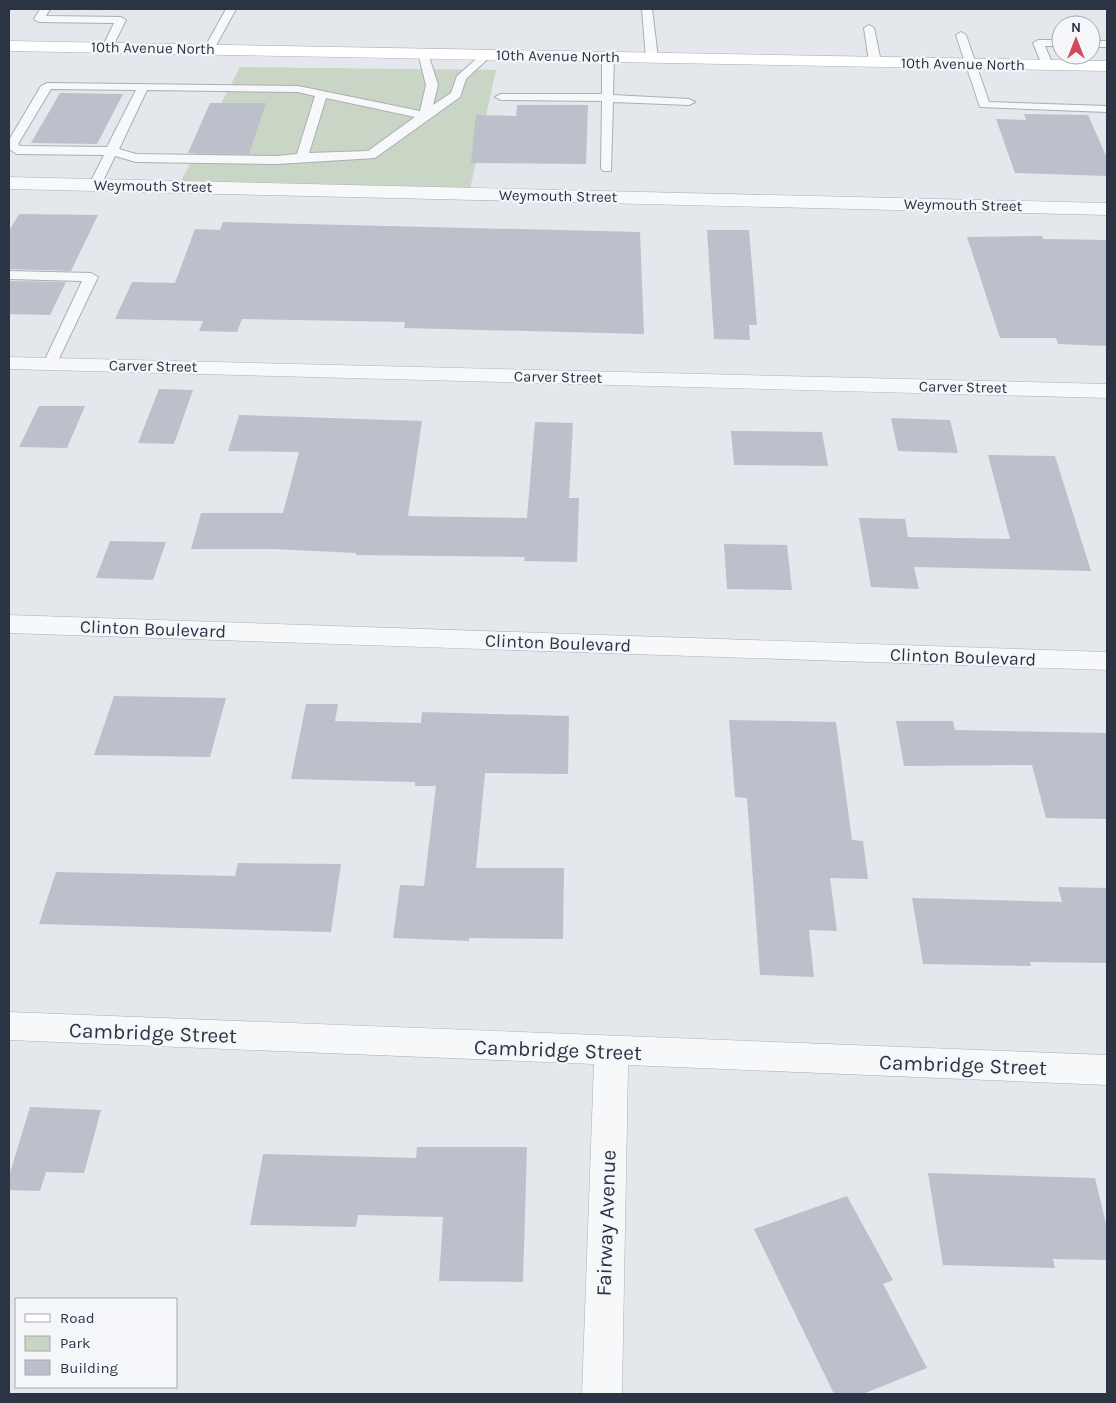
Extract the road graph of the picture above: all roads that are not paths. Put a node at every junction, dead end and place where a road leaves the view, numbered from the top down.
1 (45, 9) edge
2 (231, 9) edge
3 (647, 9) edge
4 (868, 28) dead end
5 (961, 35) dead end
6 (1051, 44) edge
7 (9, 46) edge
8 (107, 48) junction
9 (209, 49) junction
10 (423, 53) junction
11 (488, 54) junction
12 (608, 57) junction
13 (652, 58) junction
14 (875, 62) junction
15 (971, 64) junction
16 (1046, 65) junction
17 (1107, 66) edge
18 (143, 87) junction
19 (322, 94) junction
20 (500, 97) dead end
21 (608, 98) junction
22 (689, 102) dead end
23 (35, 106) junction
24 (53, 106) dead end
25 (117, 106) dead end
26 (134, 106) junction
27 (1107, 109) edge
28 (426, 116) junction
29 (21, 128) junction
30 (40, 128) dead end
31 (105, 128) dead end
32 (122, 128) junction
33 (111, 151) junction
34 (302, 157) junction
35 (607, 168) dead end
36 (9, 183) edge
37 (95, 185) junction
38 (1107, 209) edge
39 (9, 275) edge
40 (9, 362) edge
41 (50, 364) junction
42 (1107, 391) edge
43 (9, 624) edge
44 (1107, 661) edge
45 (9, 1026) edge
46 (611, 1052) junction
47 (1107, 1070) edge
48 (602, 1394) edge

1 - 8 lane
2 - 9 lane
3 - 13 lane
4 - 14 lane
5 - 15 lane
6 - 16 lane
7 - 8 street, 10th Avenue North
8 - 9 street, 10th Avenue North
9 - 10 street, 10th Avenue North
10 - 11 street, 10th Avenue North
10 - 28 lane
11 - 12 street, 10th Avenue North
11 - 28 lane
12 - 13 street, 10th Avenue North
12 - 21 lane
13 - 14 street, 10th Avenue North
14 - 15 street, 10th Avenue North
15 - 16 street, 10th Avenue North
15 - 27 lane
16 - 17 street, 10th Avenue North
18 - 19 lane
18 - 23 lane
18 - 26 lane
19 - 28 lane
19 - 34 lane
20 - 21 lane
21 - 22 lane
21 - 35 lane
23 - 24 lane
23 - 29 lane
25 - 26 lane
26 - 32 lane
28 - 34 lane
29 - 30 lane
29 - 33 lane
31 - 32 lane
32 - 33 lane
33 - 34 lane
33 - 37 lane
36 - 37 street, Weymouth Street
37 - 38 street, Weymouth Street
39 - 41 lane
40 - 41 street, Carver Street
41 - 42 street, Carver Street
43 - 44 street, Clinton Boulevard
45 - 46 street, Cambridge Street
46 - 47 street, Cambridge Street
46 - 48 street, Fairway Avenue

